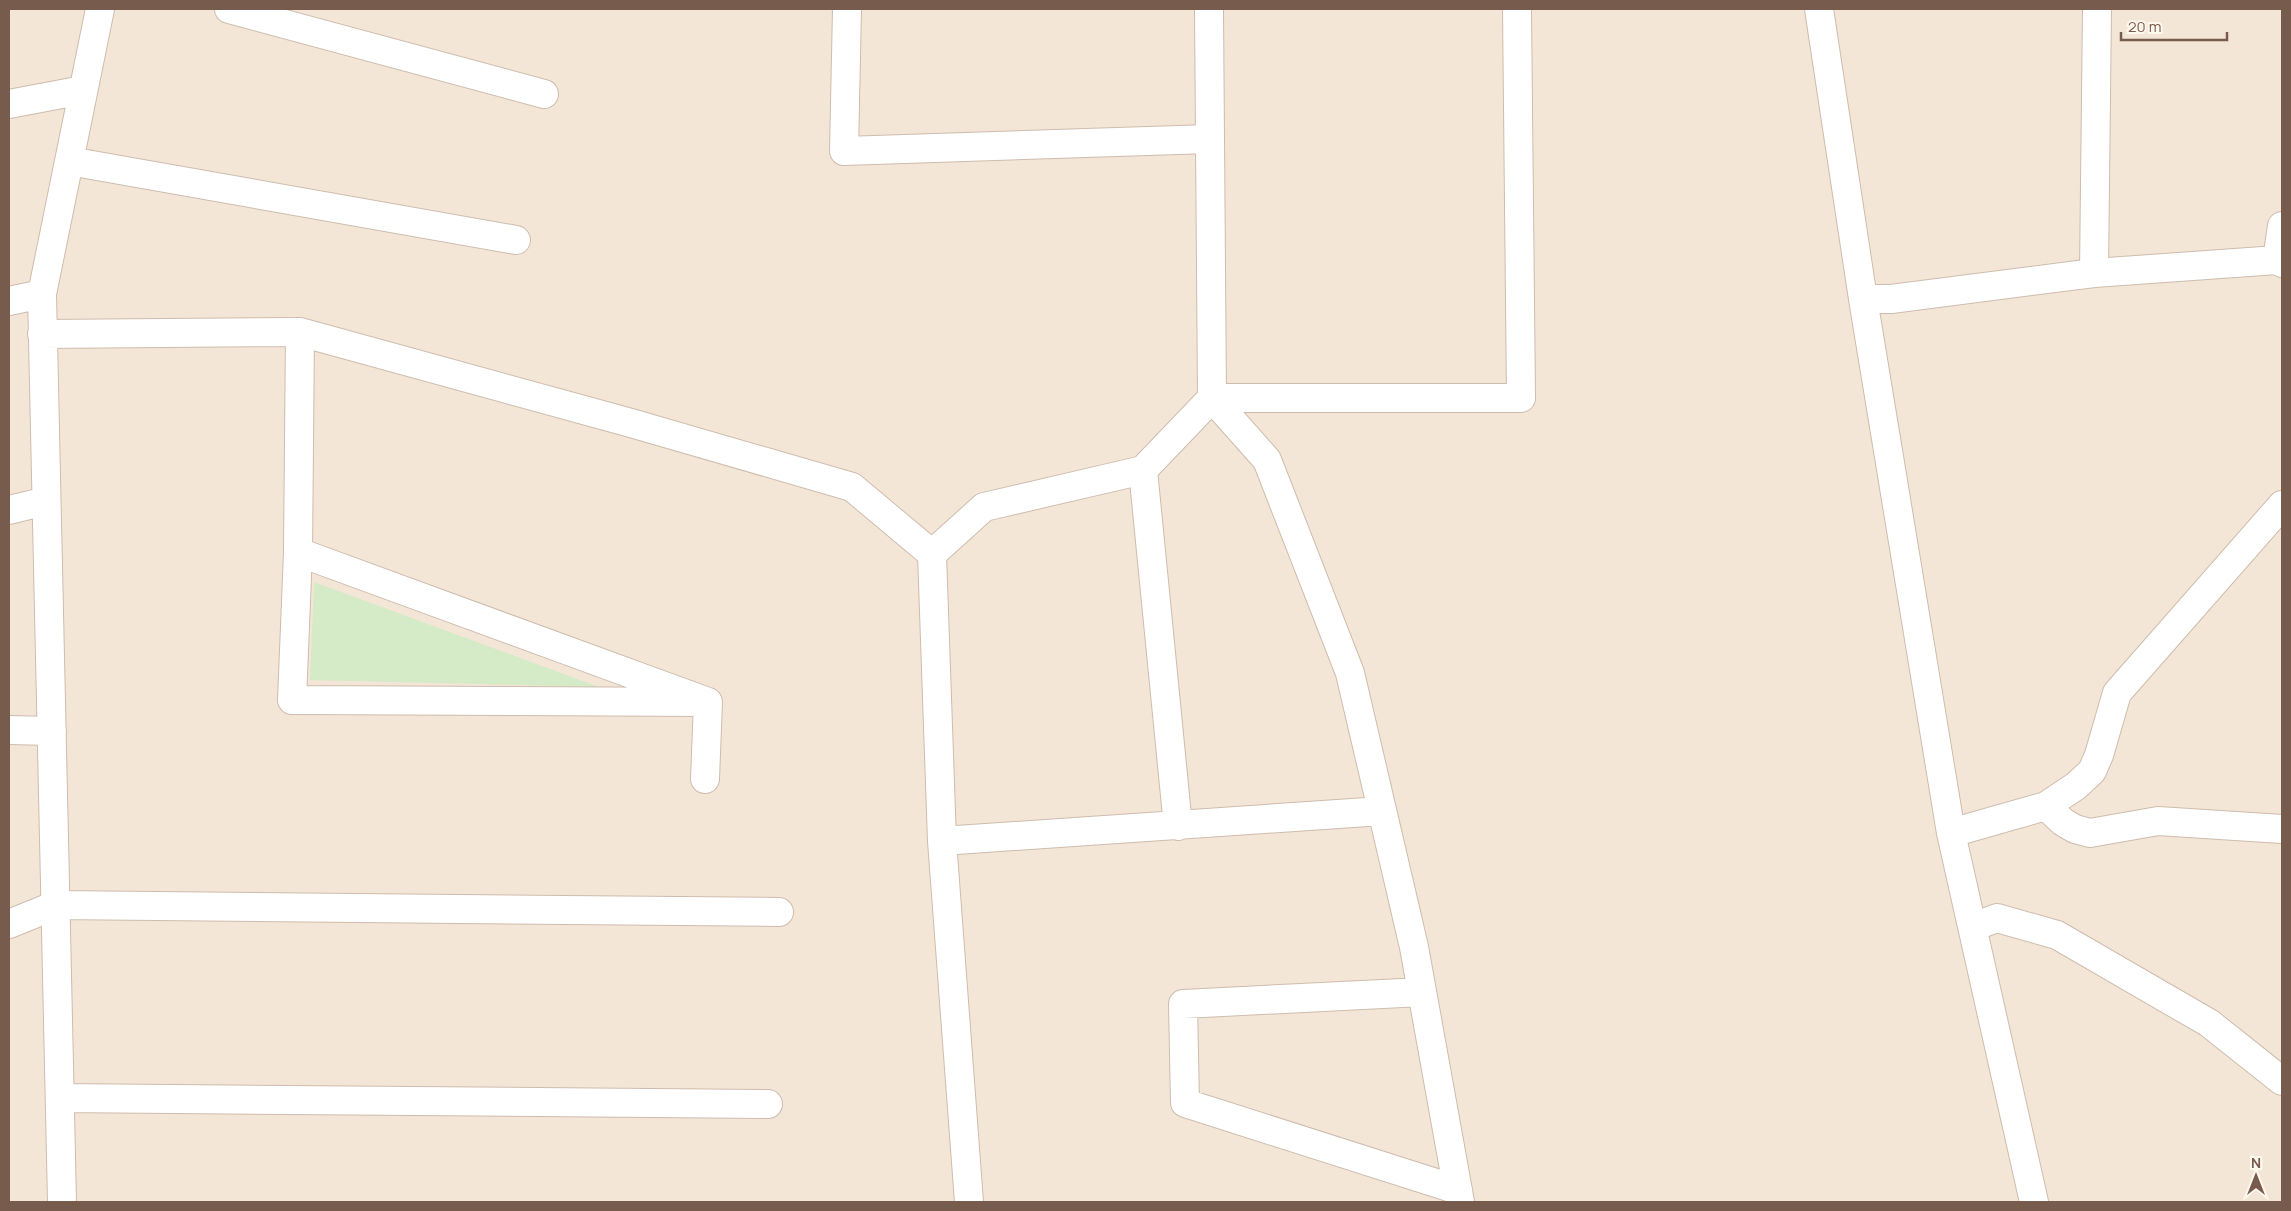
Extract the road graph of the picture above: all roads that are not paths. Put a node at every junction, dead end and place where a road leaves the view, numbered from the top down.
1 (100, 9) edge
2 (229, 9) edge
3 (847, 9) edge
4 (1209, 9) edge
5 (1517, 9) edge
6 (1819, 9) edge
7 (2097, 9) edge
8 (83, 90) junction
9 (544, 94) dead end
10 (9, 104) edge
11 (1210, 138) junction
12 (69, 161) junction
13 (2282, 226) edge
14 (516, 240) dead end
15 (2280, 261) edge
16 (2094, 273) junction
17 (42, 294) junction
18 (1863, 299) junction
19 (9, 301) edge
20 (300, 332) junction
21 (42, 334) junction
22 (1212, 398) junction
23 (1143, 470) junction
24 (46, 501) junction
25 (2282, 505) edge
26 (9, 510) edge
27 (298, 552) junction
28 (932, 554) junction
29 (708, 702) junction
30 (9, 730) edge
31 (52, 731) junction
32 (706, 778) dead end
33 (2046, 806) junction
34 (1382, 811) junction
35 (1178, 826) junction
36 (2282, 828) edge
37 (1952, 834) junction
38 (942, 840) junction
39 (56, 906) junction
40 (779, 912) dead end
41 (9, 924) edge
42 (1973, 927) junction
43 (1422, 992) junction
44 (2282, 1081) edge
45 (60, 1098) junction
46 (768, 1104) dead end
47 (1459, 1196) edge
48 (62, 1202) edge
49 (969, 1202) edge
50 (2034, 1202) edge

1 - 8 street
2 - 9 street
3 - 11 street
4 - 11 street
5 - 22 street
6 - 18 street
7 - 16 street
8 - 10 street
8 - 12 street
11 - 22 street
12 - 14 street
12 - 17 street
13 - 15 street
15 - 16 street
16 - 18 street
17 - 19 street
17 - 21 street
18 - 37 street
20 - 21 street
20 - 27 street
20 - 28 street
21 - 24 street
22 - 23 street
22 - 34 street
23 - 28 street
23 - 35 street
24 - 26 street
24 - 31 street
25 - 33 street
27 - 29 street
27 - 29 street
28 - 38 street
29 - 32 street
30 - 31 street
31 - 39 street
33 - 36 street
33 - 37 street
34 - 35 street
34 - 43 street
35 - 38 street
37 - 42 street
38 - 49 street
39 - 40 street
39 - 41 street
39 - 45 street
42 - 44 street
42 - 50 street
43 - 47 street
43 - 47 street
45 - 46 street
45 - 48 street

